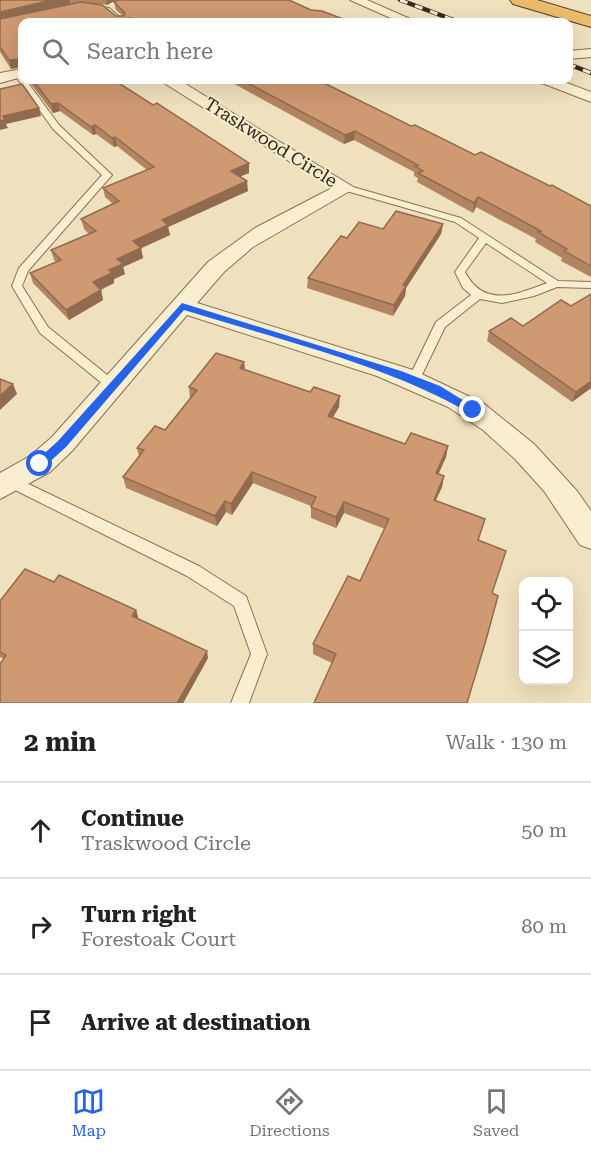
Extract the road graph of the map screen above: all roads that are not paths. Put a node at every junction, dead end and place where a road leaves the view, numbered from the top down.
1 (356, 0) edge
2 (519, 0) edge
3 (117, 5) edge
4 (83, 8) edge
5 (107, 9) junction
6 (117, 18) edge
7 (400, 18) edge
8 (591, 22) edge
9 (591, 53) edge
10 (573, 55) edge
11 (18, 74) edge
12 (0, 78) edge
13 (27, 84) edge
14 (176, 84) edge
15 (557, 84) edge
16 (591, 97) edge
17 (346, 188) junction
18 (484, 236) junction
19 (556, 284) junction
20 (591, 285) edge
21 (477, 296) junction
22 (182, 306) junction
23 (414, 380) junction
24 (112, 386) junction
25 (6, 484) edge
26 (591, 536) edge
27 (240, 703) edge

1 - 7 street
2 - 8 highway
3 - 5 lane
4 - 5 lane
5 - 6 lane
9 - 10 street
11 - 12 street
13 - 24 lane
14 - 17 street, Traskwood Circle
15 - 16 street
17 - 18 lane
17 - 22 street, Traskwood Circle
18 - 19 lane
18 - 21 lane
19 - 20 lane
19 - 21 lane
21 - 23 lane
22 - 23 street
22 - 24 street, Traskwood Circle
23 - 26 street
24 - 25 street, Traskwood Circle
25 - 27 lane

